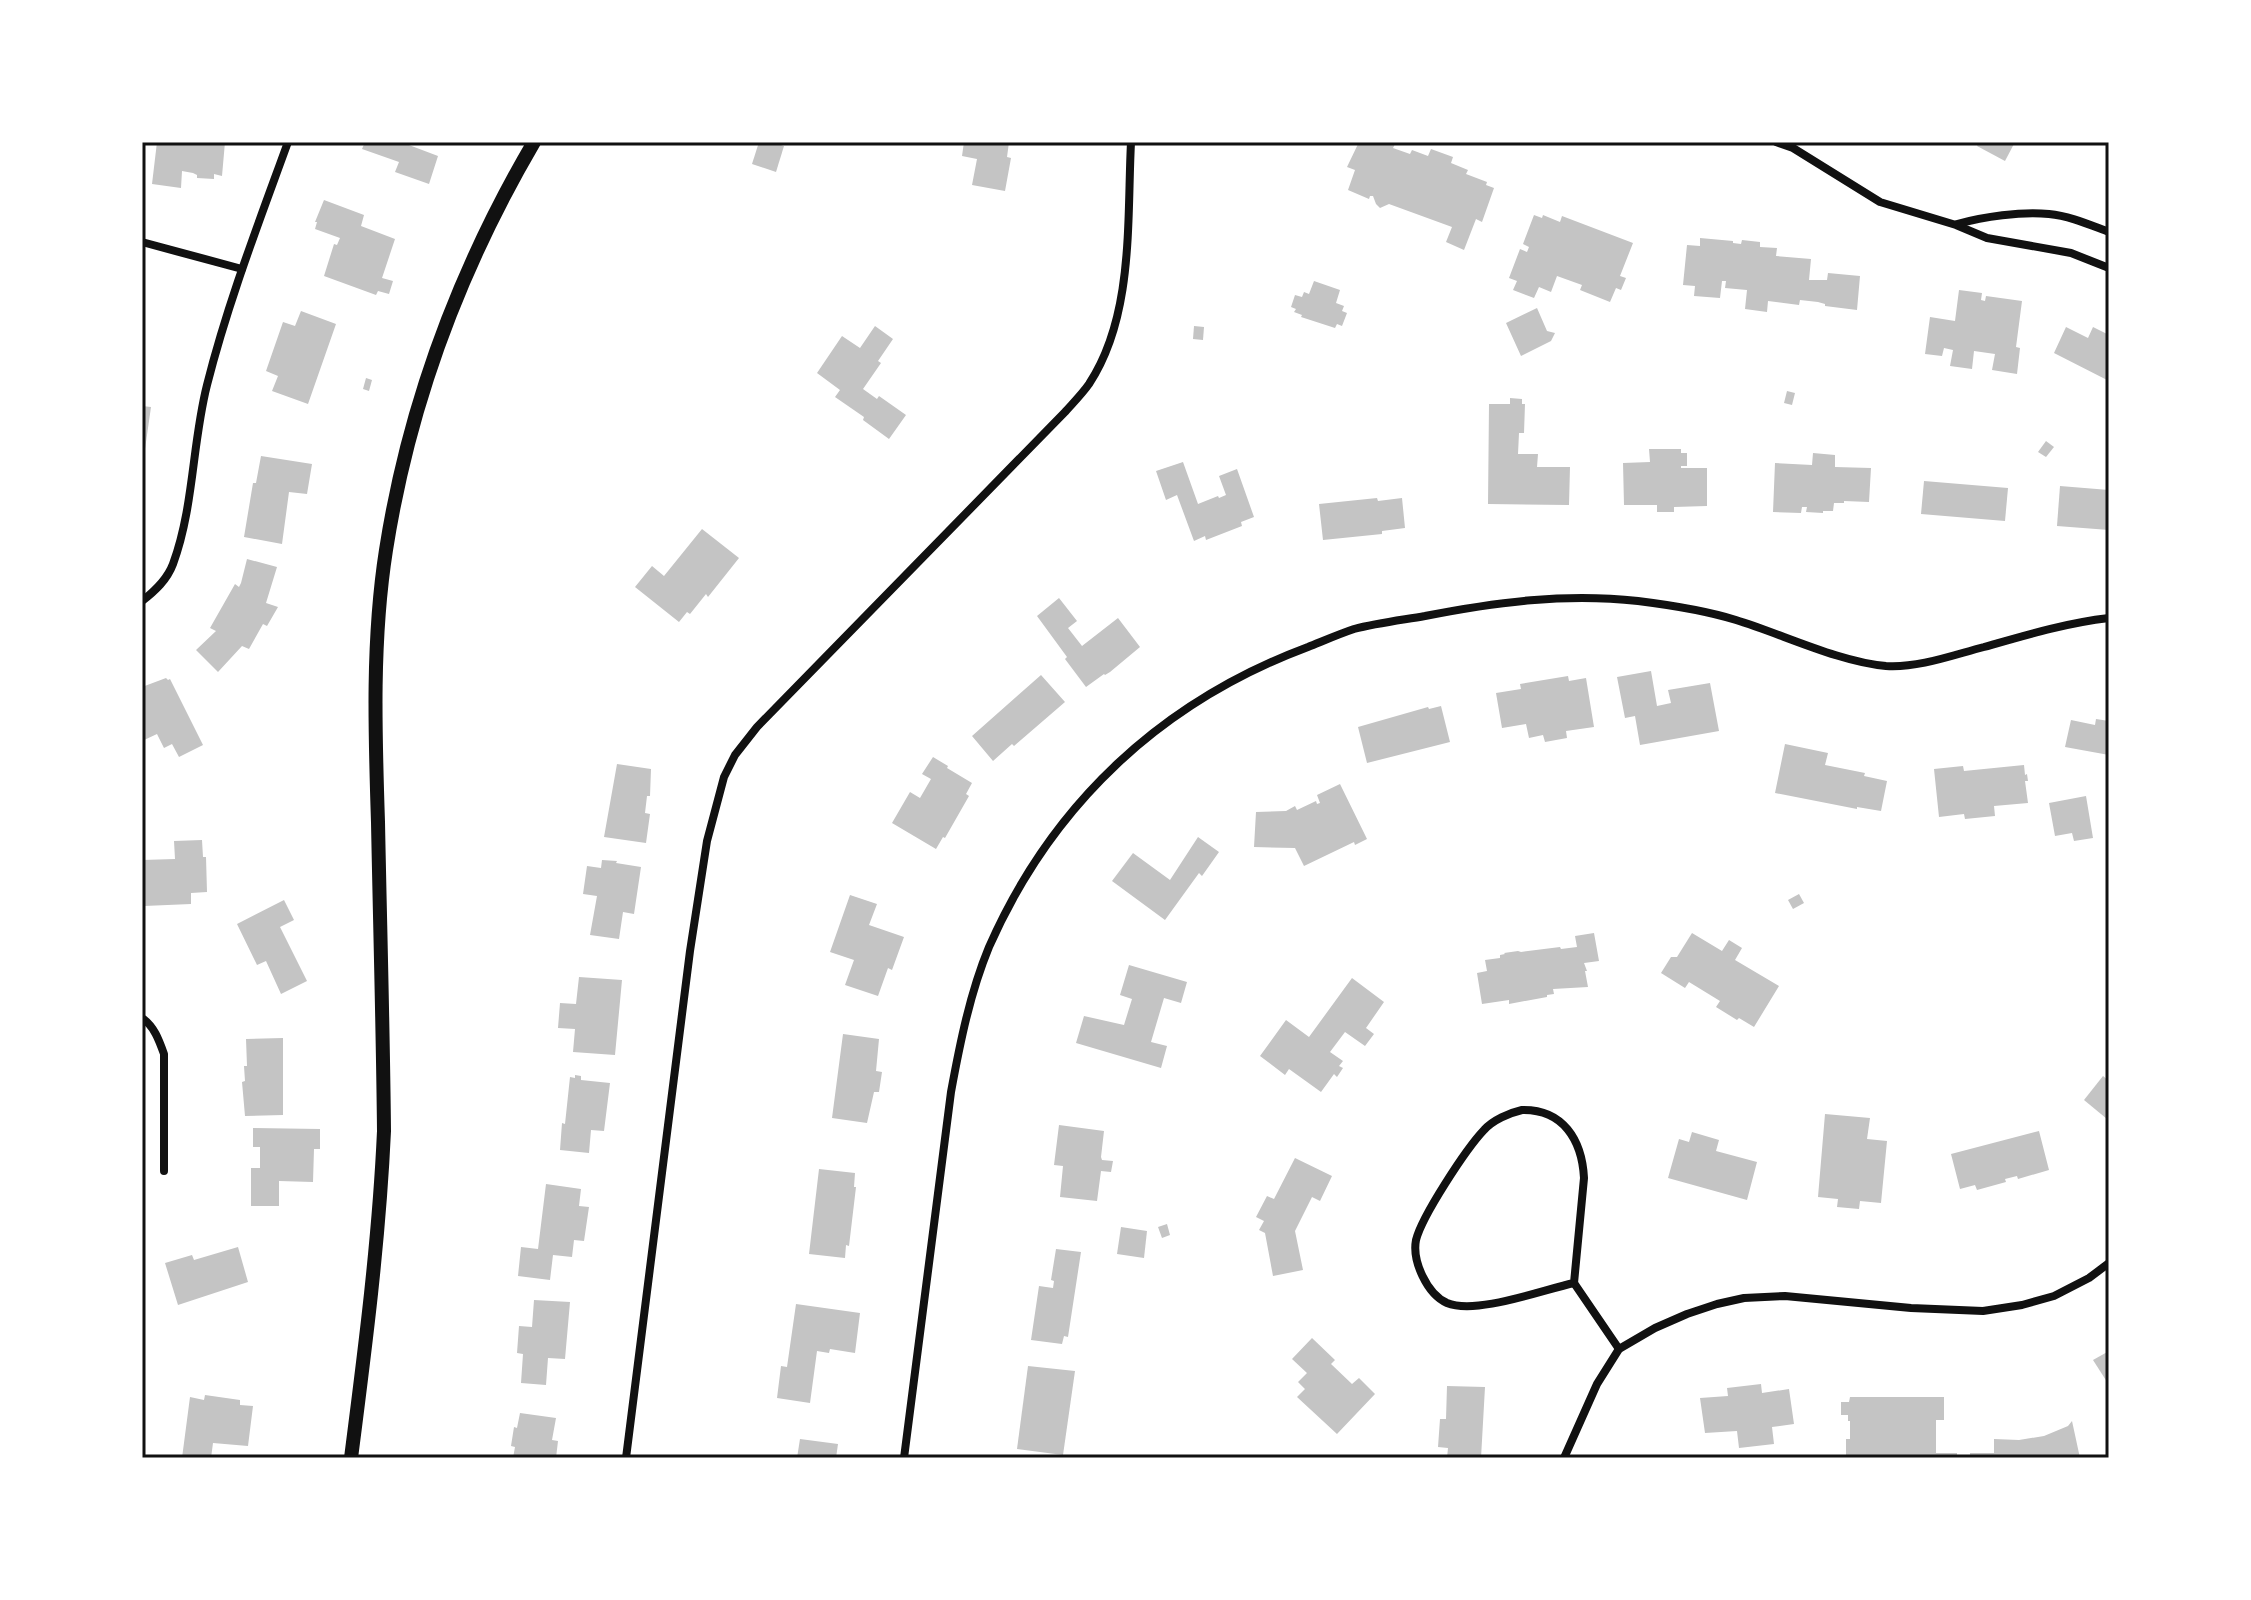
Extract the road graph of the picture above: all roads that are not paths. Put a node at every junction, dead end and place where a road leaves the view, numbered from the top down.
1 (288, 142) edge
2 (534, 142) edge
3 (1131, 142) edge
4 (1776, 142) edge
5 (1795, 145) edge
6 (1956, 225) junction
7 (2109, 232) edge
8 (142, 242) edge
9 (2109, 268) edge
10 (242, 269) junction
11 (142, 601) edge
12 (2109, 618) edge
13 (142, 1018) edge
14 (164, 1171) dead end
15 (2109, 1263) edge
16 (1574, 1283) junction
17 (1619, 1349) junction
18 (351, 1458) edge
19 (626, 1458) edge
20 (904, 1458) edge
21 (1564, 1458) edge

1 - 10 street
2 - 18 main road
3 - 19 street
4 - 5 street
5 - 6 street
6 - 7 street
6 - 9 street
8 - 10 street
10 - 11 street
12 - 20 street
13 - 14 street
15 - 17 street
16 - 16 street
16 - 17 street
17 - 21 street

